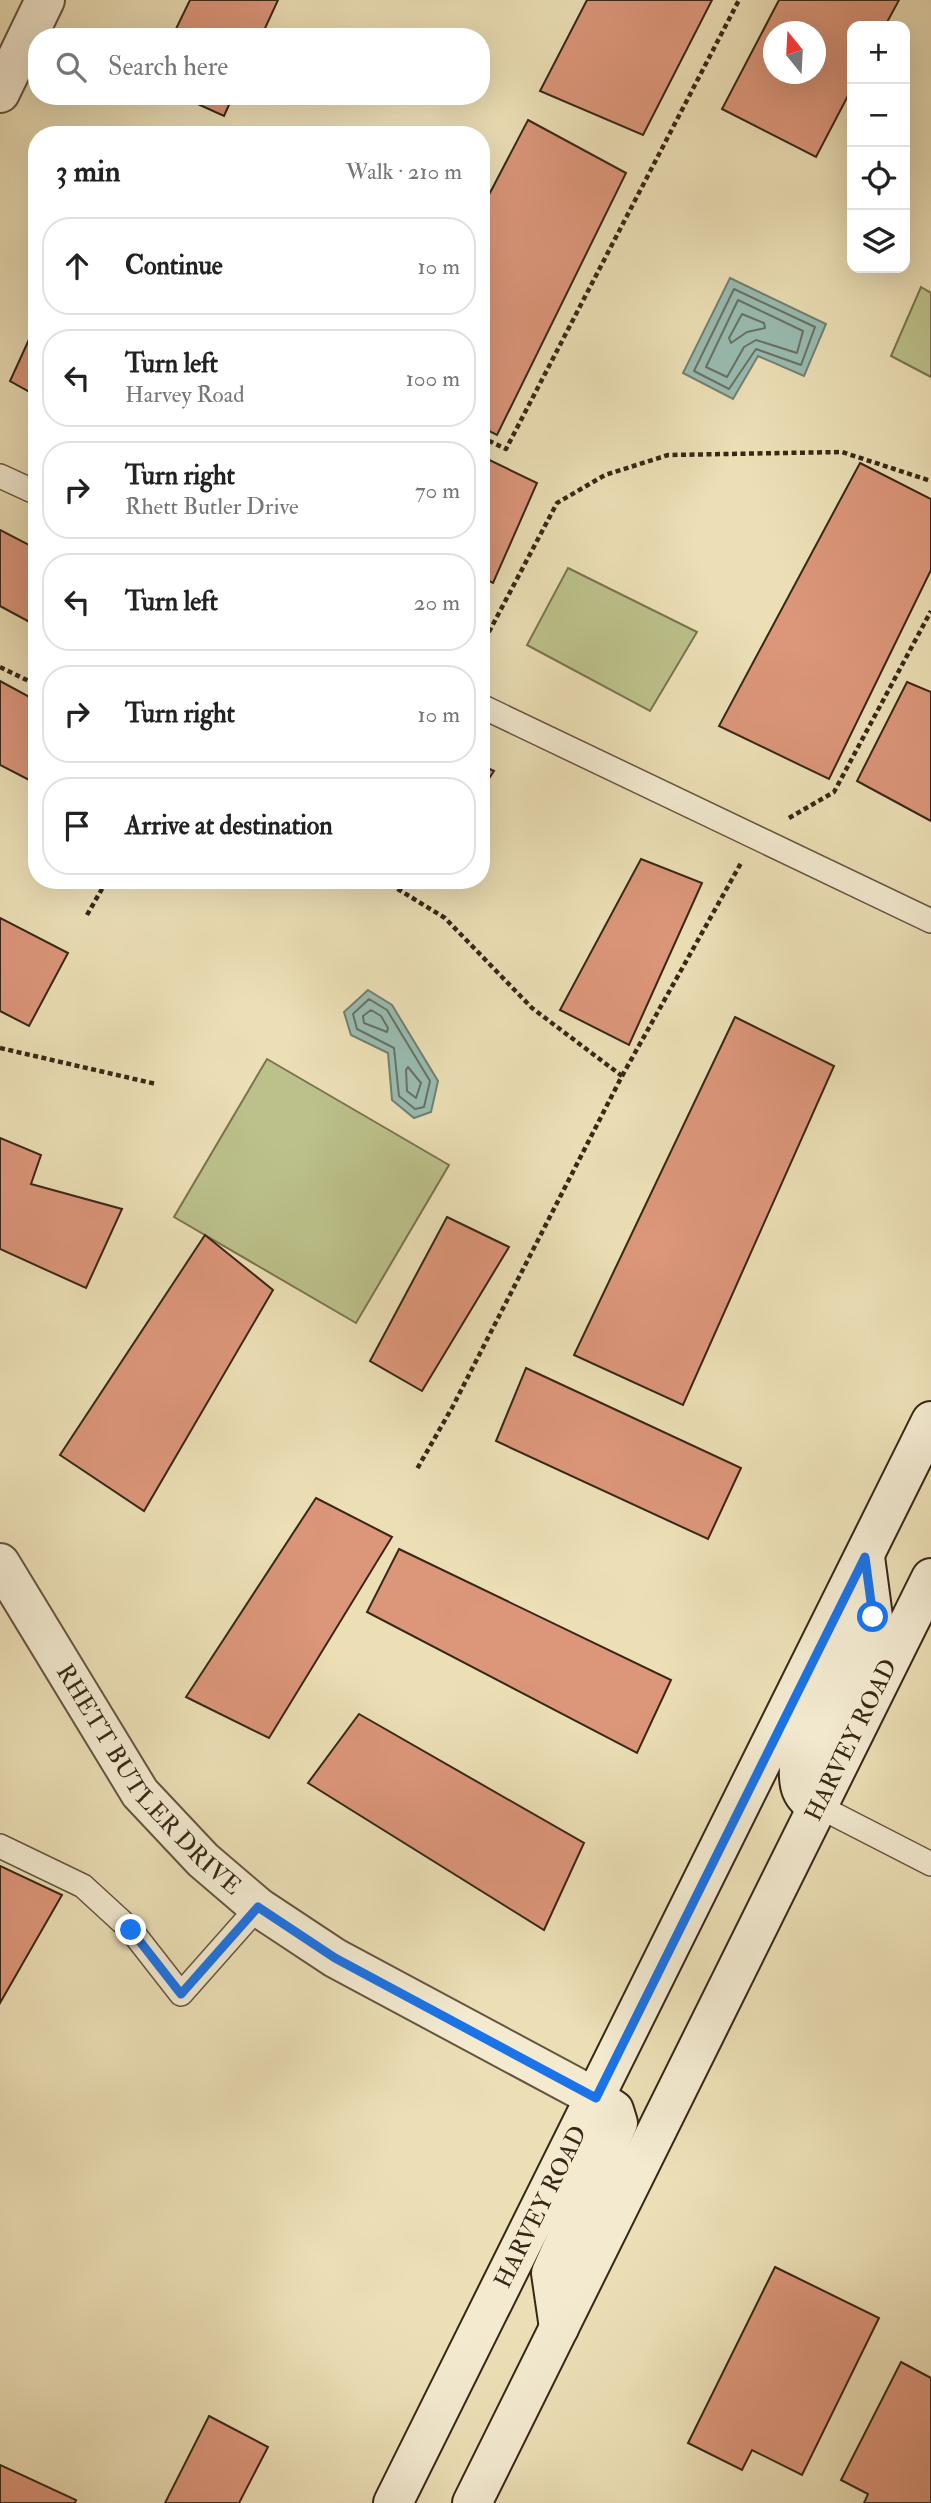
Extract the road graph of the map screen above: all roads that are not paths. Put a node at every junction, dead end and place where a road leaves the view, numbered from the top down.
1 (45, 0) edge
2 (31, 28) edge
3 (28, 35) edge
4 (0, 93) edge
5 (0, 476) edge
6 (28, 490) edge
7 (490, 710) edge
8 (931, 921) edge
9 (931, 1421) edge
10 (865, 1557) junction
11 (0, 1563) edge
12 (931, 1578) edge
13 (818, 1806) junction
14 (0, 1846) edge
15 (931, 1864) edge
16 (258, 1907) junction
17 (596, 2098) junction
18 (559, 2328) junction
19 (393, 2503) edge
20 (472, 2503) edge

1 - 2 main road
3 - 4 main road
5 - 6 lane
7 - 8 lane
9 - 10 main road, HARVEY ROAD
10 - 13 main road
10 - 17 main road, HARVEY ROAD
11 - 16 main road, RHETT BUTLER DRIVE
12 - 13 main road, HARVEY ROAD
13 - 15 lane
13 - 18 main road, HARVEY ROAD
14 - 16 lane
16 - 17 main road, RHETT BUTLER DRIVE
17 - 18 main road
17 - 19 main road, HARVEY ROAD
18 - 20 main road, HARVEY ROAD

